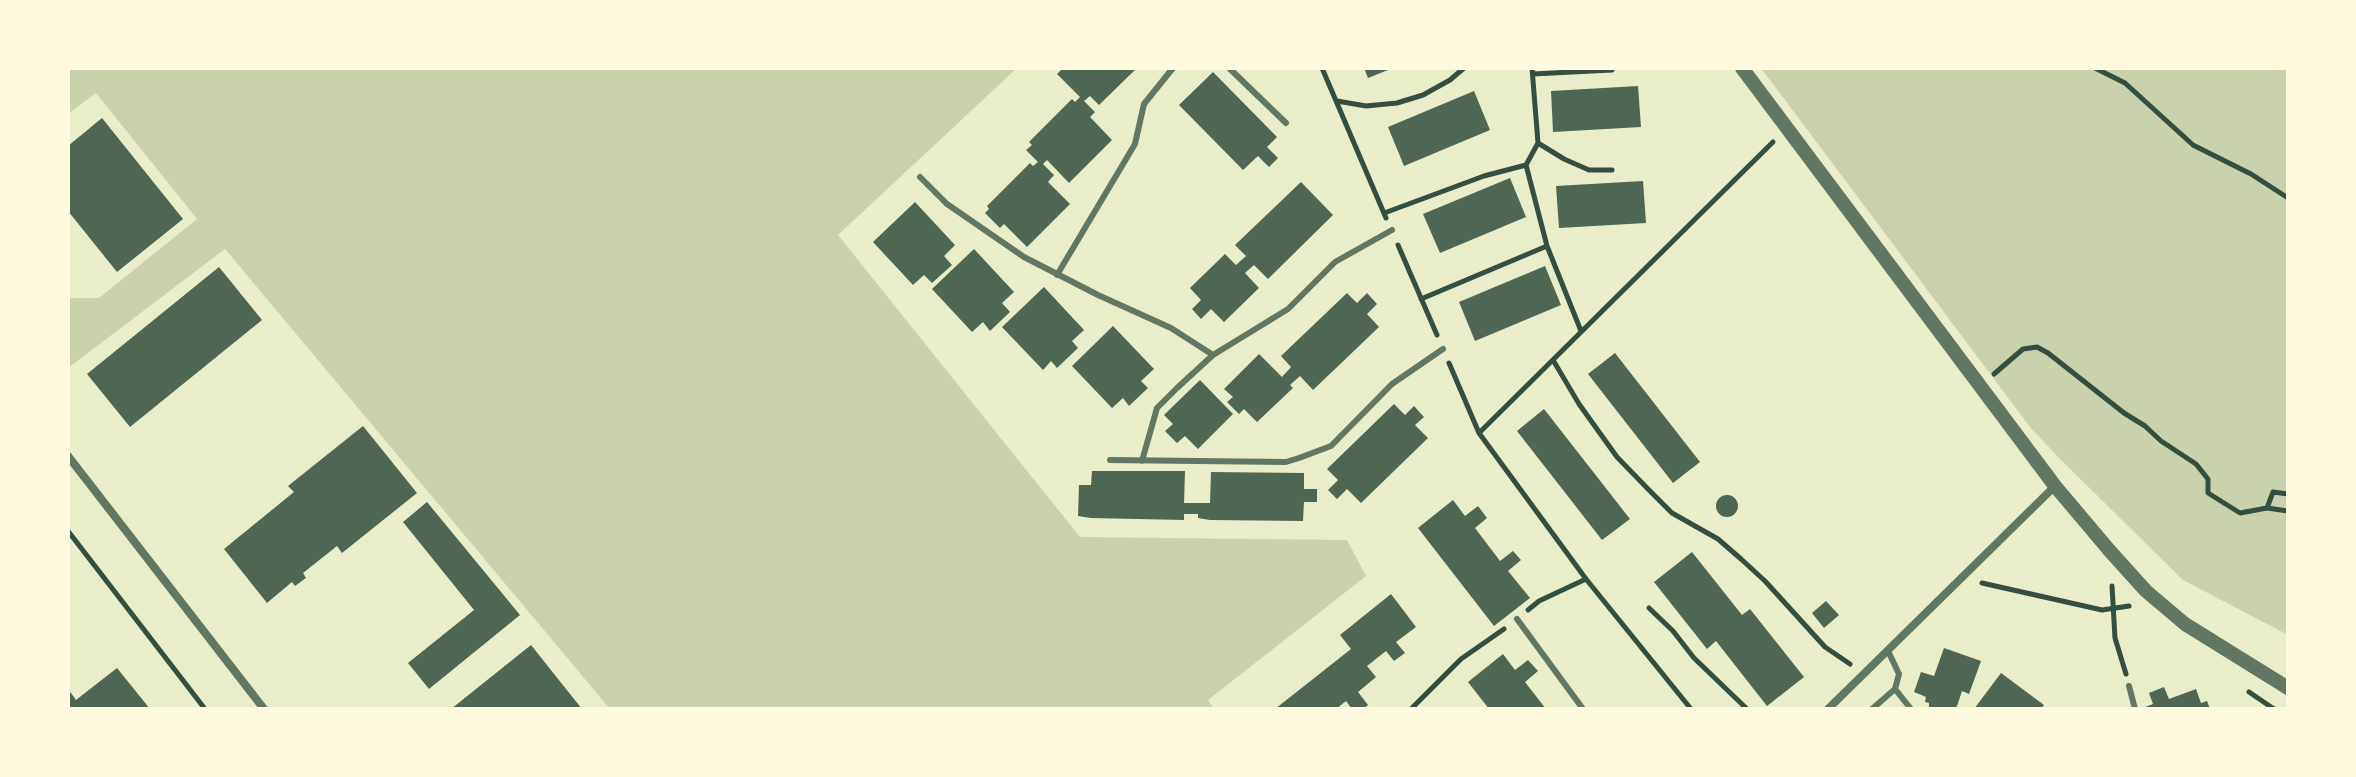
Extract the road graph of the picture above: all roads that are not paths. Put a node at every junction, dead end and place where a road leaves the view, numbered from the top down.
1 (1173, 68) edge
2 (1229, 68) edge
3 (1742, 68) edge
4 (1286, 123) dead end
5 (920, 177) dead end
6 (1392, 230) road end
7 (1057, 275) junction
8 (1443, 349) road end
9 (1213, 355) junction
10 (68, 456) edge
11 (1110, 460) dead end
12 (1142, 461) junction
13 (2055, 486) junction
14 (1517, 619) road end
15 (1888, 651) junction
16 (2129, 686) road end
17 (2288, 688) edge
18 (1895, 689) junction
19 (264, 709) edge
20 (1583, 709) edge
21 (1828, 709) edge
22 (1872, 709) edge
23 (1911, 709) edge
24 (2135, 709) edge

1 - 7 lane
2 - 4 lane
3 - 13 street
5 - 7 lane
6 - 9 lane
7 - 9 lane
8 - 12 lane
9 - 12 lane
10 - 19 street
11 - 12 lane
13 - 15 street
13 - 17 street
14 - 20 lane
15 - 18 lane
15 - 21 street
16 - 24 lane
18 - 22 lane
18 - 23 lane

